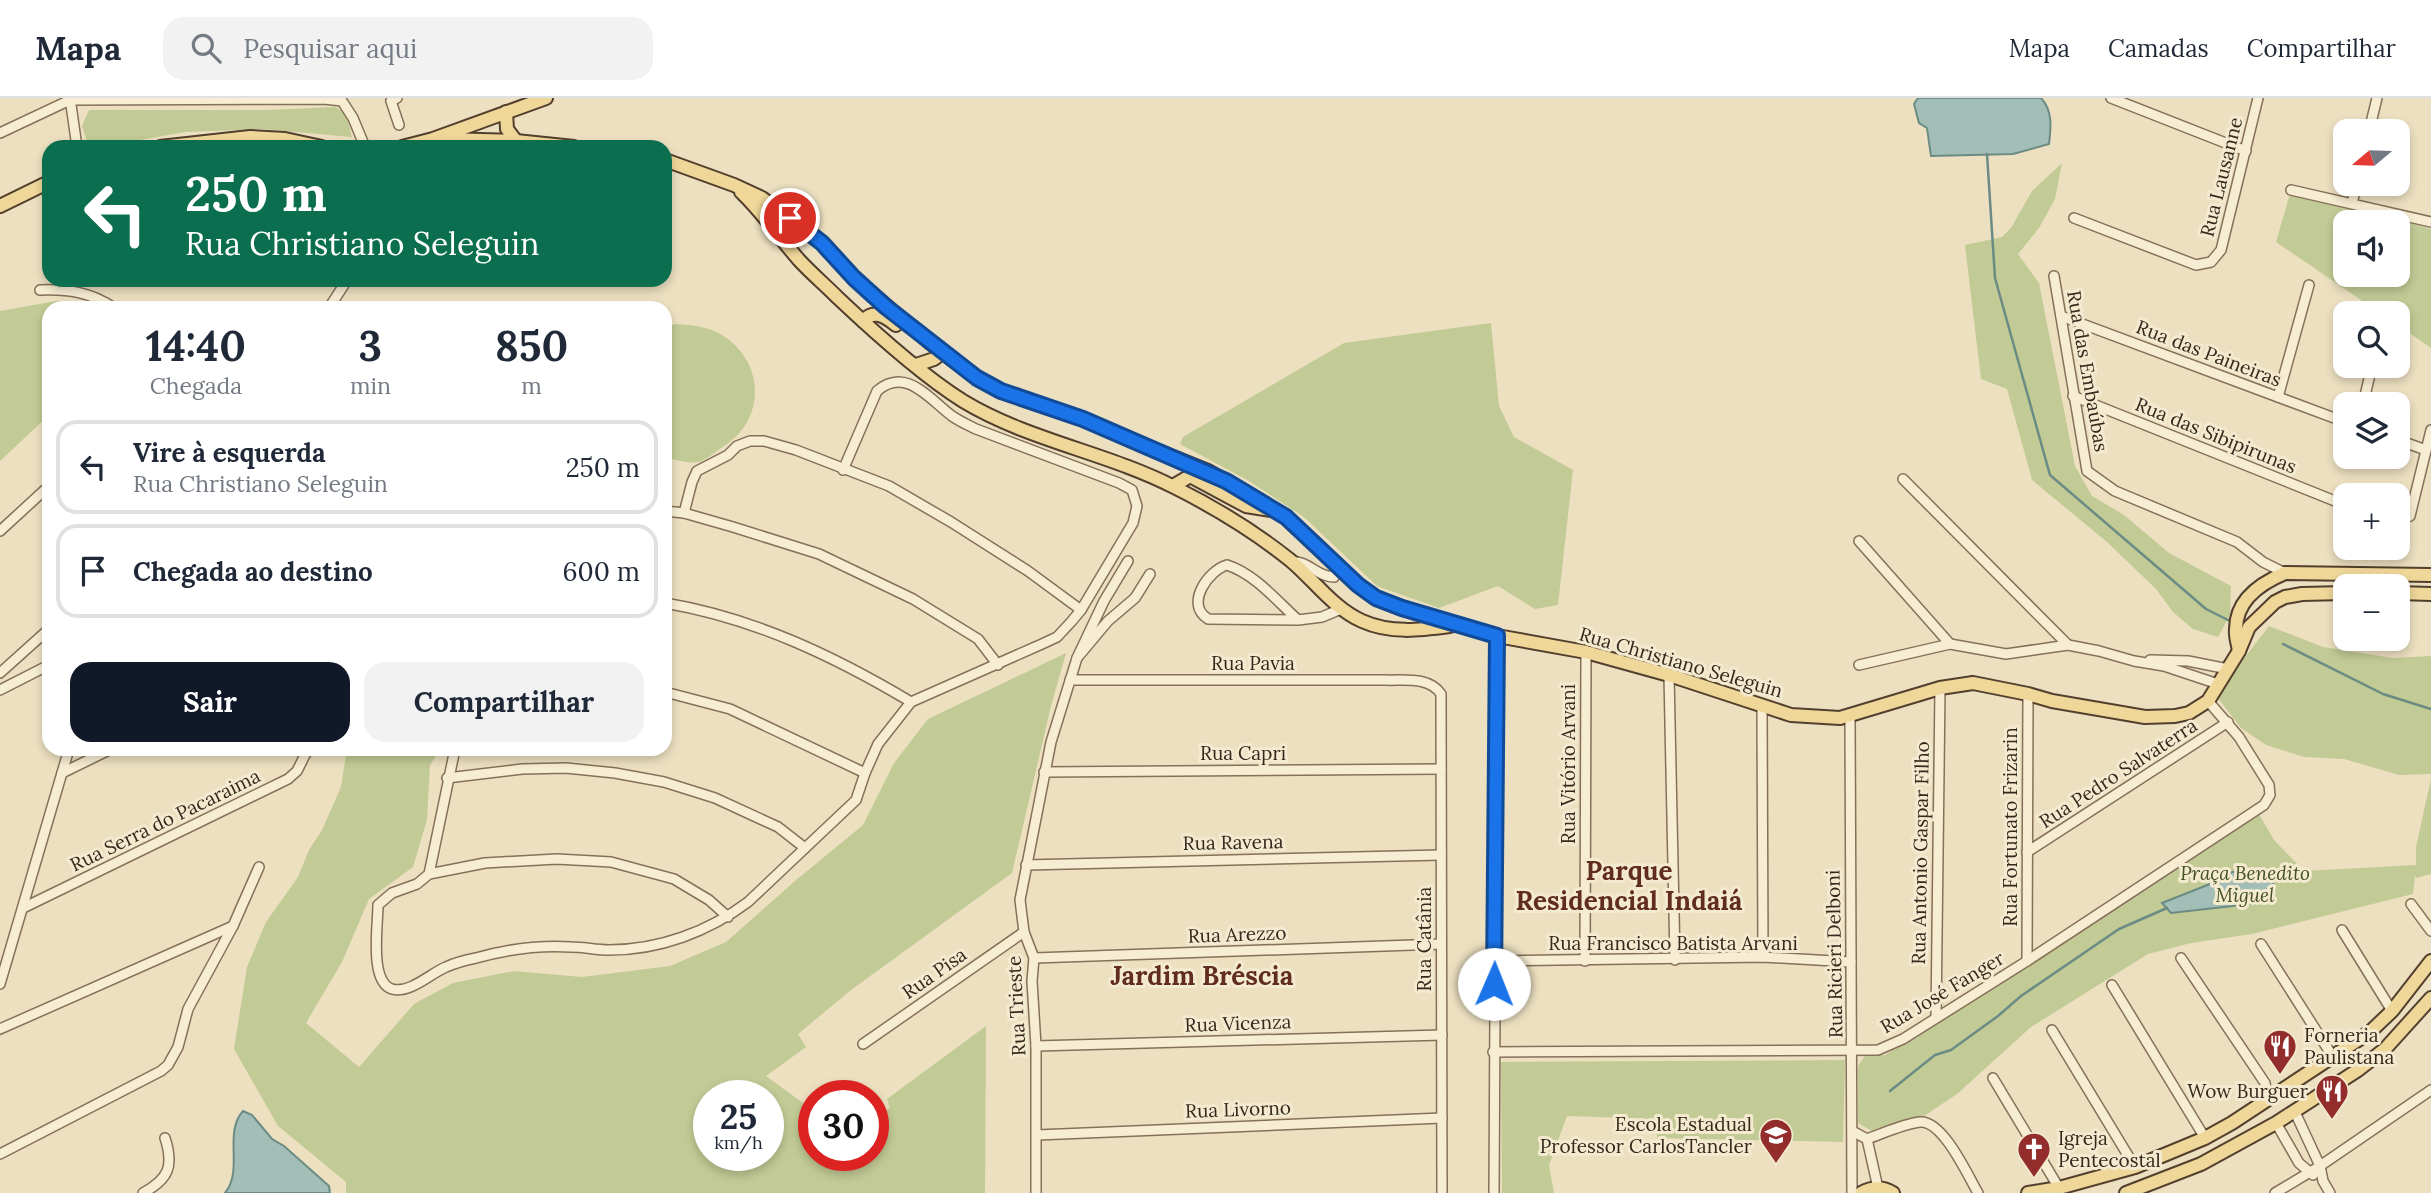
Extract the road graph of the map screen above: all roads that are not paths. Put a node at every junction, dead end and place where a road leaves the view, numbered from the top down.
1 (397, 98) edge
2 (546, 98) edge
3 (2111, 98) edge
4 (2258, 98) edge
5 (2377, 98) edge
6 (70, 99) edge
7 (506, 112) junction
8 (2372, 119) edge
9 (399, 125) dead end
10 (0, 133) edge
11 (433, 139) junction
12 (76, 140) edge
13 (223, 140) edge
14 (290, 140) edge
15 (362, 140) edge
16 (430, 140) edge
17 (474, 140) edge
18 (515, 140) edge
19 (2246, 150) junction
20 (672, 163) edge
21 (42, 185) edge
22 (734, 185) junction
23 (2291, 190) dead end
24 (2354, 196) edge
25 (2352, 203) junction
26 (0, 206) edge
27 (2074, 218) dead end
28 (2431, 222) edge
29 (2054, 276) dead end
30 (2309, 285) dead end
31 (40, 290) dead end
32 (104, 301) edge
33 (2061, 316) junction
34 (863, 321) junction
35 (913, 329) junction
36 (943, 352) junction
37 (916, 365) junction
38 (2073, 396) junction
39 (2278, 397) junction
40 (2333, 418) edge
41 (2431, 430) edge
42 (2410, 444) edge
43 (2426, 450) junction
44 (843, 470) junction
45 (1903, 479) dead end
46 (1173, 486) junction
47 (42, 492) edge
48 (2333, 500) edge
49 (1274, 510) junction
50 (672, 512) edge
51 (684, 513) junction
52 (2410, 516) edge
53 (0, 531) edge
54 (1859, 541) dead end
55 (1128, 561) dead end
56 (1292, 562) junction
57 (1336, 565) junction
58 (2285, 573) junction
59 (1150, 574) dead end
60 (2431, 575) edge
61 (2333, 593) edge
62 (2410, 593) edge
63 (2431, 594) edge
64 (1271, 596) junction
65 (672, 605) edge
66 (1341, 609) junction
67 (2240, 609) junction
68 (1081, 610) junction
69 (1272, 620) junction
70 (1298, 620) junction
71 (2253, 621) junction
72 (1458, 625) junction
73 (42, 635) edge
74 (1497, 636) junction
75 (1950, 645) junction
76 (2068, 645) junction
77 (2239, 651) junction
78 (1586, 652) junction
79 (1077, 658) junction
80 (2134, 661) junction
81 (998, 664) junction
82 (1858, 664) dead end
83 (42, 669) edge
84 (2228, 669) junction
85 (0, 673) edge
86 (1669, 675) junction
87 (1070, 680) junction
88 (2218, 684) junction
89 (1436, 687) joint
90 (1940, 688) junction
91 (0, 691) edge
92 (672, 694) edge
93 (2028, 694) junction
94 (2208, 701) junction
95 (911, 702) junction
96 (1762, 707) junction
97 (1850, 716) junction
98 (2228, 722) junction
99 (67, 756) edge
100 (97, 756) edge
101 (304, 756) edge
102 (453, 756) edge
103 (1441, 769) junction
104 (865, 772) junction
105 (1044, 772) junction
106 (62, 773) junction
107 (447, 778) junction
108 (805, 848) junction
109 (2027, 852) junction
110 (1441, 855) junction
111 (1026, 864) junction
112 (259, 867) dead end
113 (429, 874) junction
114 (2411, 904) dead end
115 (23, 908) junction
116 (728, 917) junction
117 (233, 926) junction
118 (2342, 930) dead end
119 (2431, 931) edge
120 (1024, 932) junction
121 (1441, 944) junction
122 (2261, 944) dead end
123 (1763, 957) junction
124 (1034, 958) junction
125 (2181, 958) dead end
126 (1675, 960) junction
127 (1495, 961) junction
128 (1585, 961) junction
129 (2027, 961) junction
130 (2431, 961) edge
131 (1851, 962) junction
132 (0, 984) edge
133 (2112, 985) dead end
134 (2431, 998) edge
135 (2392, 1011) junction
136 (1936, 1018) junction
137 (0, 1029) edge
138 (2052, 1030) dead end
139 (1442, 1035) junction
140 (863, 1044) dead end
141 (1036, 1046) junction
142 (1853, 1049) junction
143 (1493, 1052) junction
144 (2333, 1057) junction
145 (1993, 1078) dead end
146 (2265, 1083) junction
147 (2283, 1090) junction
148 (2431, 1090) edge
149 (2267, 1100) junction
150 (2294, 1110) junction
151 (1442, 1118) junction
152 (2276, 1123) junction
153 (1854, 1132) junction
154 (1037, 1135) junction
155 (165, 1138) dead end
156 (2205, 1138) junction
157 (1867, 1139) junction
158 (0, 1154) edge
159 (2320, 1166) junction
160 (2135, 1167) junction
161 (2309, 1173) junction
162 (2323, 1181) junction
163 (1878, 1188) junction
164 (2059, 1188) junction
165 (143, 1193) edge
166 (1036, 1193) edge
167 (1442, 1193) edge
168 (1493, 1193) edge
169 (1852, 1193) edge
170 (1861, 1193) edge
171 (1893, 1193) edge
172 (1978, 1193) edge
173 (2028, 1193) edge
174 (2126, 1193) edge
175 (2275, 1193) edge
176 (2330, 1193) edge

1 - 9 street
2 - 7 main road
3 - 19 street
4 - 19 street, Rua Lausanne
5 - 8 street
6 - 10 street
6 - 12 street
6 - 15 street
7 - 11 main road
7 - 18 main road
11 - 16 main road
11 - 17 main road
13 - 14 main road
19 - 27 street, Rua Lausanne
20 - 22 main road, Rua Christiano Seleguin
21 - 26 main road
22 - 34 main road
22 - 35 main road, Rua Christiano Seleguin
23 - 25 street
24 - 25 street
25 - 28 street
29 - 33 street, Rua das Embaúbas
30 - 39 street
31 - 32 street
33 - 38 street, Rua das Embaúbas
33 - 39 street, Rua das Paineiras
34 - 35 main road
34 - 37 main road
35 - 36 main road, Rua Christiano Seleguin
36 - 37 main road
36 - 49 main road, Rua Christiano Seleguin
37 - 46 main road
38 - 48 street, Rua das Sibipirunas
38 - 58 street, Rua das Embaúbas
39 - 40 street, Rua das Paineiras
41 - 43 street
42 - 43 street
43 - 52 street
44 - 51 street
44 - 68 street
44 - 68 street
45 - 76 street
46 - 49 main road
46 - 56 main road
47 - 53 street
49 - 57 main road, Rua Christiano Seleguin
50 - 51 street
51 - 81 street
54 - 75 street
55 - 79 street, Rua Trieste
56 - 57 street
56 - 66 main road
57 - 72 main road, Rua Christiano Seleguin
58 - 60 main road
58 - 67 main road
59 - 79 street, Rua Trieste
61 - 71 main road
62 - 63 main road
64 - 69 street
64 - 69 street
64 - 70 street
65 - 95 street
66 - 70 street
66 - 72 main road
67 - 71 main road
67 - 77 main road
68 - 81 street
69 - 70 street
71 - 77 main road
72 - 74 main road, Rua Christiano Seleguin
73 - 85 street
74 - 78 main road, Rua Christiano Seleguin
74 - 127 street
75 - 76 street
75 - 82 street
76 - 80 street
77 - 84 main road
78 - 86 main road, Rua Christiano Seleguin
78 - 128 street, Rua Vitório Arvani
79 - 87 street, Rua Trieste
80 - 84 street
80 - 88 street
81 - 95 street
83 - 91 street
84 - 88 main road
86 - 96 main road, Rua Christiano Seleguin
86 - 126 street
87 - 89 street, Rua Pavia
87 - 105 street, Rua Trieste
88 - 94 main road
89 - 103 street, Rua Catânia
90 - 93 main road, Rua Christiano Seleguin
90 - 97 main road, Rua Christiano Seleguin
90 - 136 street, Rua Antonio Gaspar Filho
92 - 104 street
93 - 94 main road, Rua Christiano Seleguin
93 - 109 street, Rua Fortunato Frizarin
94 - 98 street
95 - 104 street
96 - 97 main road, Rua Christiano Seleguin
96 - 123 street
97 - 131 street, Rua Ricieri Delboni
98 - 109 street, Rua Pedro Salvaterra
98 - 129 street, Rua José Fanger
99 - 106 street
100 - 106 street
101 - 115 street, Rua Serra do Pacaraima
102 - 107 street
103 - 105 street, Rua Capri
103 - 110 street, Rua Catânia
104 - 108 street
105 - 111 street, Rua Trieste
106 - 115 street
107 - 108 street
107 - 113 street
108 - 116 street
109 - 129 street, Rua Fortunato Frizarin
110 - 111 street, Rua Ravena
110 - 121 street, Rua Catânia
111 - 120 street, Rua Trieste
112 - 117 street
113 - 116 street
113 - 116 street
114 - 119 street
115 - 132 street
117 - 137 street
117 - 158 street
118 - 135 street
120 - 124 street, Rua Trieste
120 - 140 street, Rua Pisa
121 - 124 street, Rua Arezzo
121 - 139 street, Rua Catânia
122 - 144 street
123 - 126 street, Rua Francisco Batista Arvani
123 - 131 street, Rua Francisco Batista Arvani
124 - 141 street, Rua Trieste
125 - 146 street
126 - 128 street, Rua Francisco Batista Arvani
127 - 128 street, Rua Francisco Batista Arvani
127 - 143 street
129 - 136 street, Rua José Fanger
130 - 135 main road
131 - 142 street, Rua Ricieri Delboni
133 - 156 street
134 - 150 main road
135 - 144 main road
136 - 142 street, Rua José Fanger
138 - 160 street
139 - 141 street, Rua Vicenza
139 - 151 street, Rua Catânia
141 - 154 street, Rua Trieste
142 - 143 street, Rua José Fanger
142 - 153 street, Rua Ricieri Delboni
143 - 168 street
144 - 147 main road
145 - 164 street
146 - 147 street
146 - 149 street
147 - 149 main road
147 - 150 main road
148 - 159 street
149 - 152 main road
149 - 156 main road
150 - 152 main road
150 - 159 street
151 - 154 street, Rua Livorno
151 - 167 street, Rua Catânia
152 - 161 street
152 - 174 main road
153 - 157 street
153 - 169 street, Rua Ricieri Delboni
154 - 166 street, Rua Trieste
155 - 165 street
156 - 160 main road
157 - 163 street
157 - 172 street
159 - 161 street
159 - 162 street
160 - 164 main road
161 - 162 street
161 - 175 street
162 - 176 street
163 - 170 main road
163 - 171 main road
164 - 173 main road

